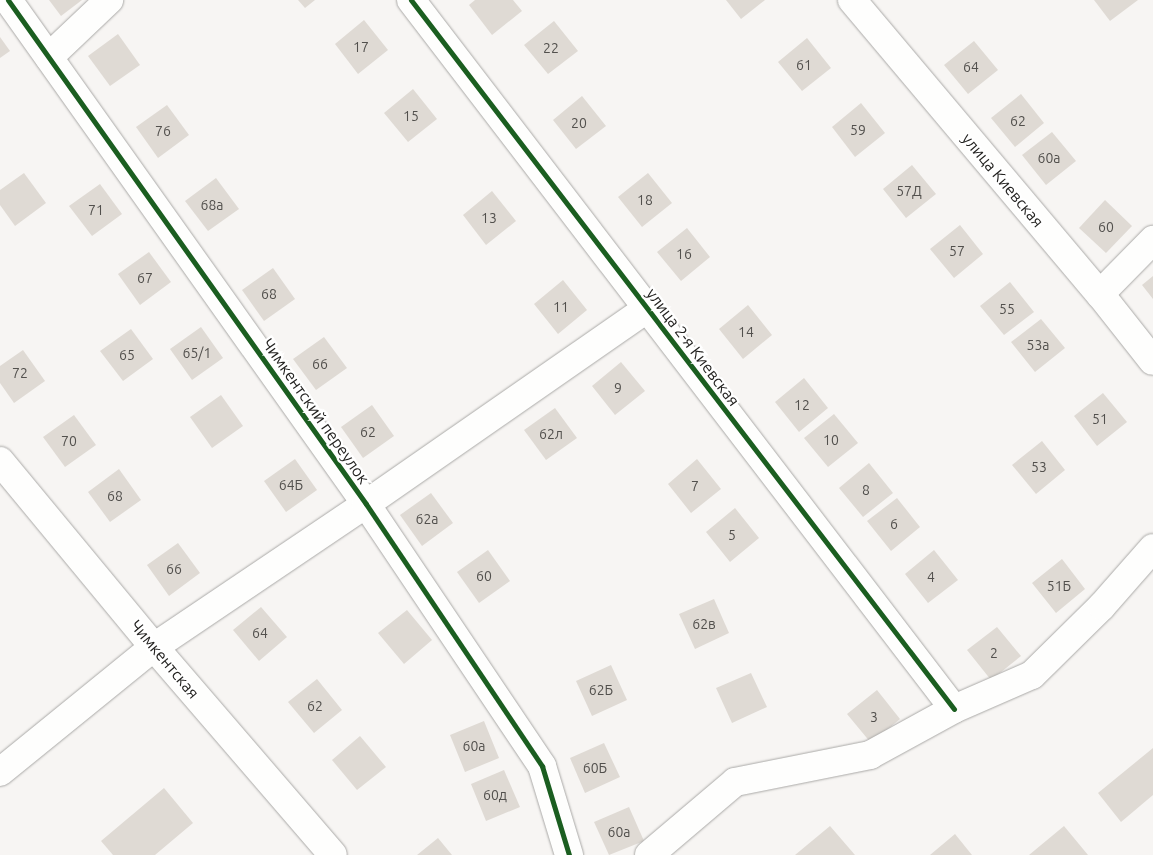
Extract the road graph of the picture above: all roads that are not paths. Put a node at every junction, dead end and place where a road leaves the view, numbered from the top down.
1 (8, 0) edge
2 (109, 0) edge
3 (411, 0) edge
4 (852, 0) edge
5 (49, 57) junction
6 (1153, 240) edge
7 (1100, 294) junction
8 (648, 308) junction
9 (1153, 361) edge
10 (0, 461) edge
11 (366, 504) junction
12 (1153, 548) edge
13 (154, 647) junction
14 (954, 709) junction
15 (0, 772) edge
16 (333, 855) edge
17 (569, 855) edge
18 (649, 855) edge

1 - 5 street, Чимкентский переулок
2 - 5 street
3 - 8 street, улица 2-я Киевская
4 - 7 street, улица Киевская
5 - 11 street, Чимкентский переулок
6 - 7 street
7 - 9 street, улица Киевская
8 - 11 street, Чимкентский переулок
8 - 14 street, улица 2-я Киевская
10 - 13 street, Чимкентская
11 - 13 street, Чимкентский переулок
11 - 17 street, Чимкентский переулок
12 - 14 street
13 - 15 street, Чимкентский переулок
13 - 16 street, Чимкентская
14 - 18 street

